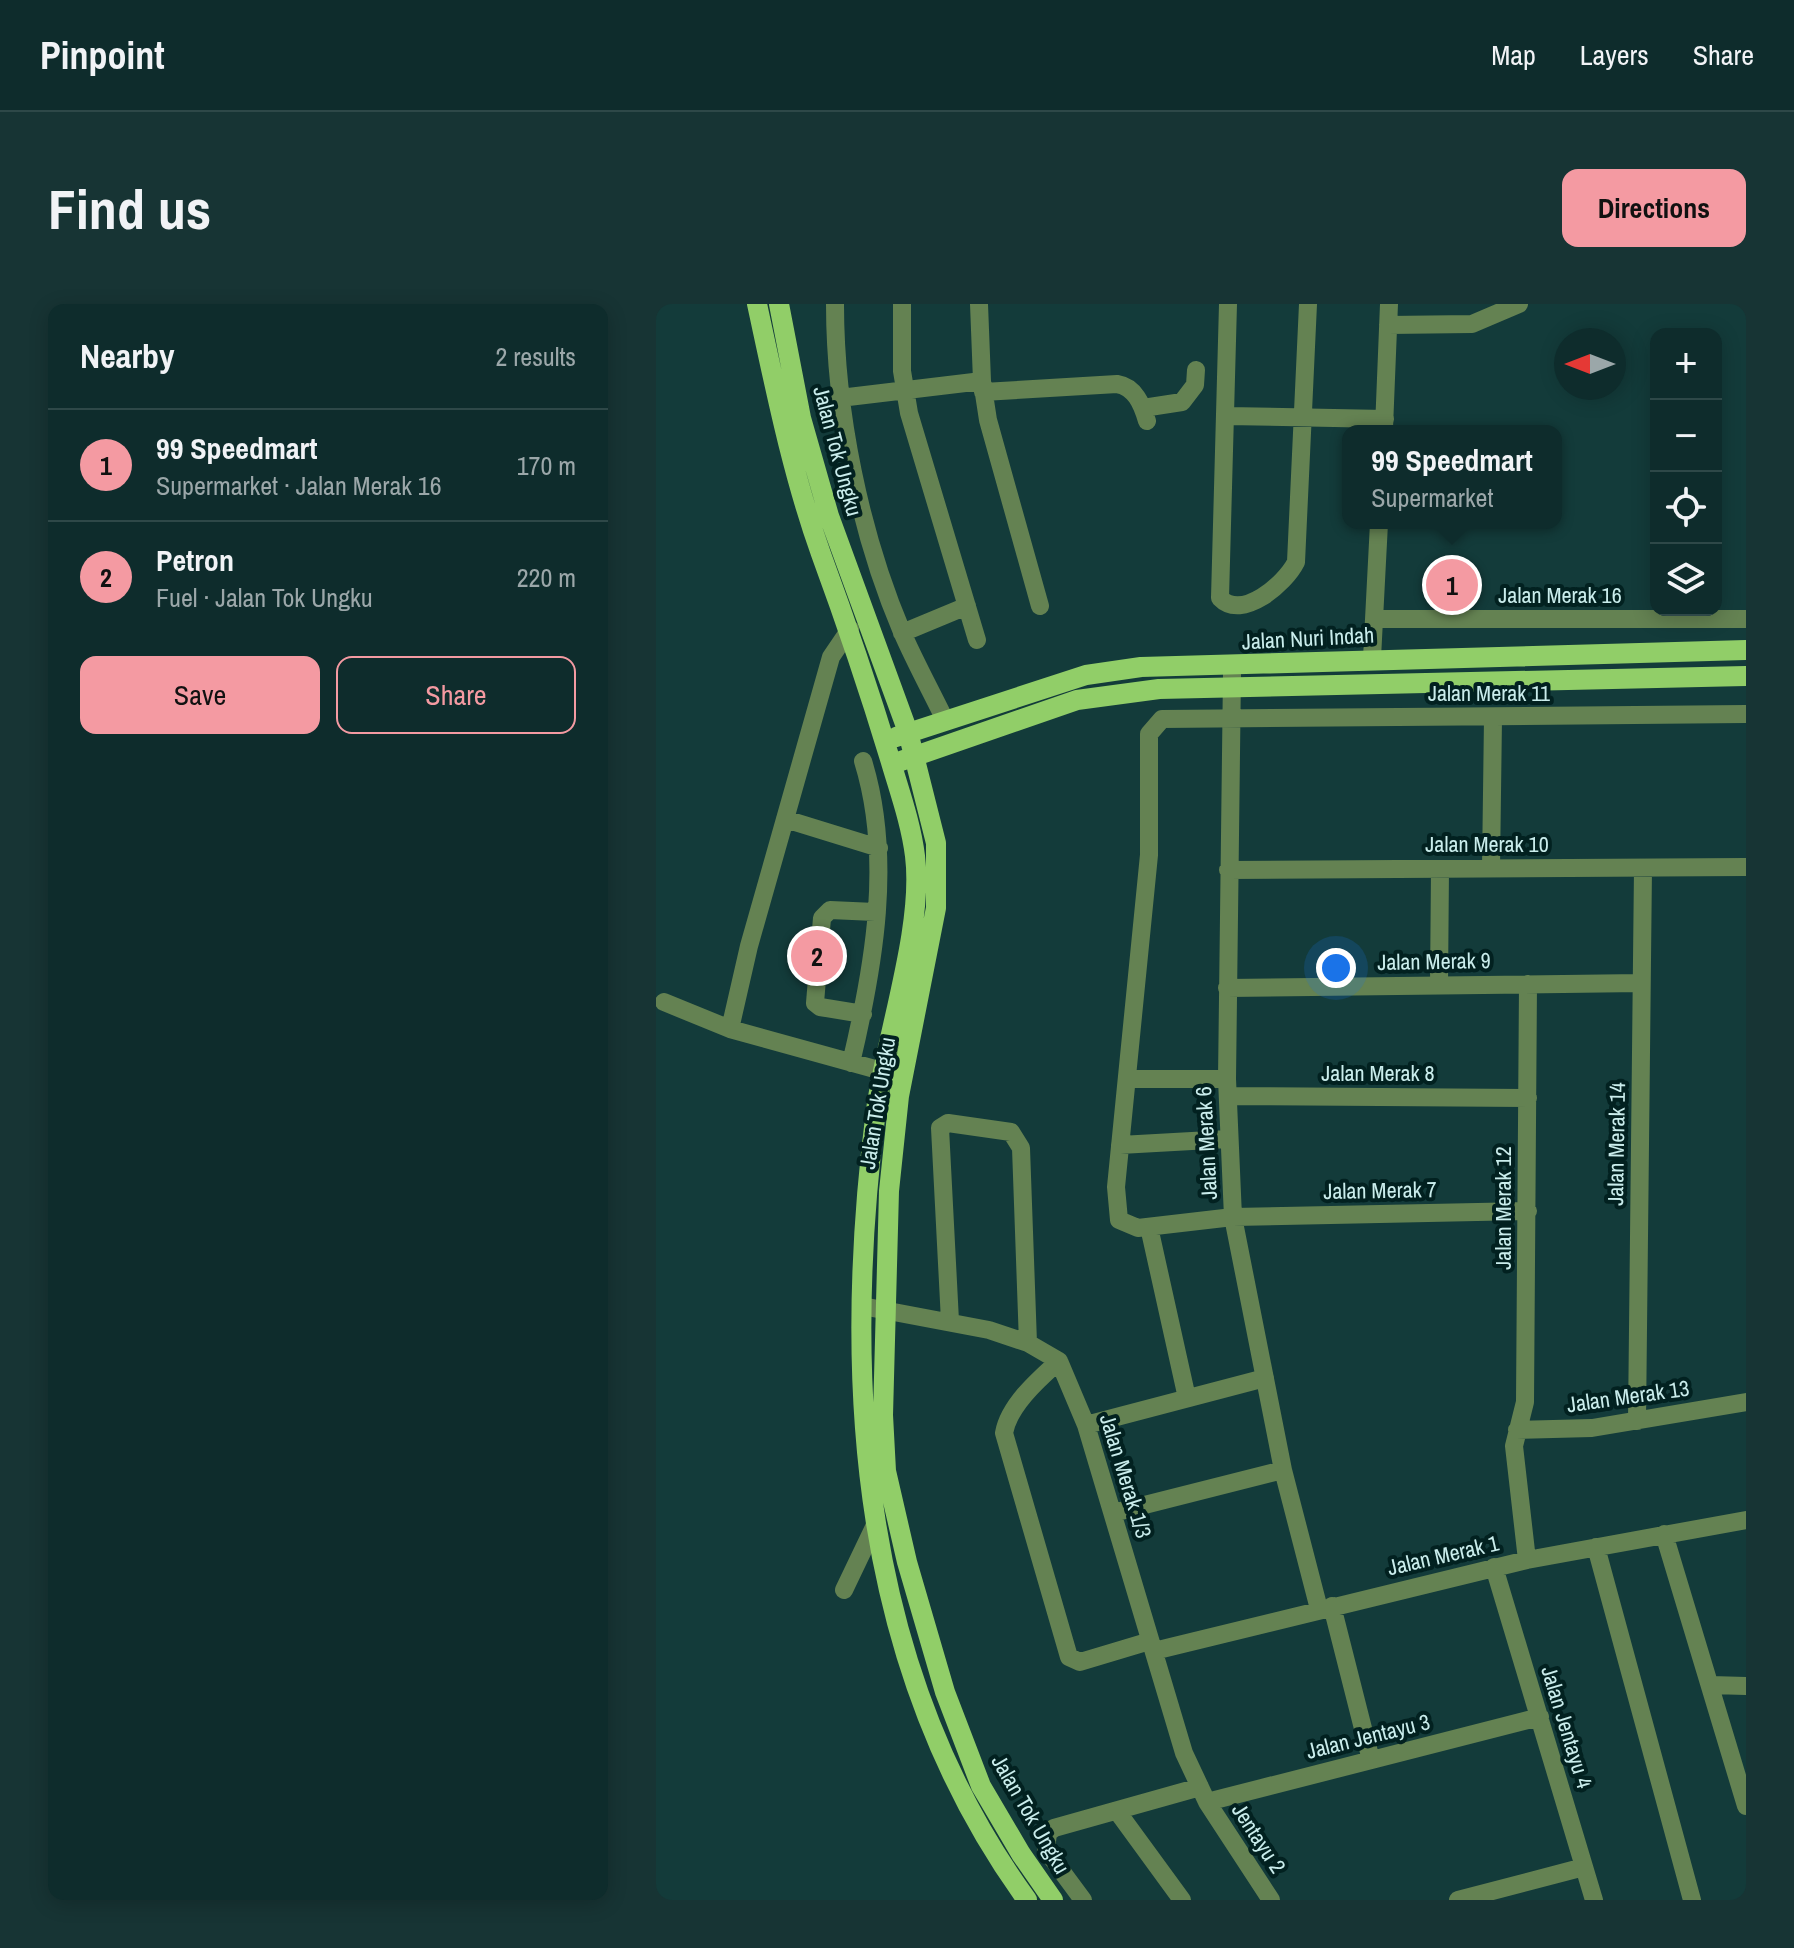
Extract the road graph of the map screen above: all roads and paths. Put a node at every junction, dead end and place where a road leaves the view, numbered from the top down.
1 (757, 304) edge
2 (779, 304) edge
3 (835, 304) edge
4 (902, 304) edge
5 (979, 304) edge
6 (1228, 304) edge
7 (1308, 304) edge
8 (1389, 304) edge
9 (1519, 304) edge
10 (1388, 325) junction
11 (1196, 370) dead end
12 (983, 387) junction
13 (906, 391) junction
14 (840, 398) junction
15 (1227, 416) junction
16 (1303, 419) junction
17 (1384, 425) edge
18 (1379, 529) edge
19 (967, 606) junction
20 (1040, 606) dead end
21 (1374, 619) junction
22 (1746, 619) edge
23 (850, 629) junction
24 (902, 633) junction
25 (977, 640) dead end
26 (1746, 650) edge
27 (1372, 658) junction
28 (1232, 667) junction
29 (1746, 676) edge
30 (1233, 688) junction
31 (1746, 714) edge
32 (1232, 717) junction
33 (1493, 718) junction
34 (945, 720) junction
35 (908, 732) junction
36 (884, 741) junction
37 (913, 756) junction
38 (863, 761) dead end
39 (891, 764) junction
40 (905, 811) junction
41 (785, 819) junction
42 (877, 821) junction
43 (879, 848) junction
44 (1746, 867) edge
45 (1491, 868) junction
46 (1643, 868) junction
47 (1440, 869) junction
48 (1228, 870) junction
49 (875, 912) junction
50 (1641, 983) junction
51 (1528, 984) junction
52 (1439, 985) junction
53 (1227, 988) junction
54 (664, 1002) dead end
55 (863, 1014) junction
56 (730, 1029) junction
57 (851, 1063) junction
58 (882, 1071) junction
59 (1127, 1079) junction
60 (1227, 1088) junction
61 (1528, 1098) junction
62 (1228, 1139) junction
63 (1120, 1145) junction
64 (1528, 1211) junction
65 (1233, 1217) junction
66 (1119, 1220) joint
67 (1149, 1227) junction
68 (862, 1306) junction
69 (886, 1310) junction
70 (943, 1320) junction
71 (1028, 1343) junction
72 (1059, 1361) junction
73 (1265, 1378) junction
74 (1187, 1398) junction
75 (1746, 1402) edge
76 (1637, 1421) junction
77 (1086, 1425) junction
78 (1517, 1430) junction
79 (1283, 1470) junction
80 (1113, 1513) junction
81 (1746, 1520) edge
82 (876, 1523) junction
83 (1664, 1534) junction
84 (1596, 1547) junction
85 (1527, 1560) junction
86 (1494, 1567) junction
87 (844, 1590) dead end
88 (1326, 1607) junction
89 (1152, 1646) junction
90 (1711, 1685) junction
91 (1746, 1686) edge
92 (1540, 1717) junction
93 (1371, 1760) junction
94 (1203, 1795) junction
95 (1746, 1806) edge
96 (1117, 1811) junction
97 (1584, 1867) junction
98 (1510, 1894) edge
99 (1027, 1900) edge
100 (1053, 1900) edge
101 (1083, 1900) edge
102 (1182, 1900) edge
103 (1271, 1900) edge
104 (1458, 1900) edge
105 (1594, 1900) edge
106 (1692, 1900) edge

1 - 23 main road, Jalan Tok Ungku
2 - 35 main road, Jalan Tok Ungku
3 - 14 street
4 - 13 street
5 - 12 street
6 - 15 street
7 - 16 street
8 - 10 street
9 - 10 street
10 - 17 street
11 - 12 street
12 - 13 street
12 - 20 street
13 - 14 street
13 - 19 street
14 - 24 street
15 - 16 street
15 - 16 street
16 - 17 street
18 - 21 street
19 - 24 street
19 - 25 street
21 - 22 street, Jalan Merak 16
21 - 27 street
23 - 36 main road, Jalan Tok Ungku
23 - 41 street
24 - 34 street
26 - 27 main road, Jalan Nuri Indah
27 - 28 main road, Jalan Nuri Indah
28 - 30 street, Jalan Merak 6
28 - 34 main road, Jalan Nuri Indah
29 - 30 main road
30 - 32 street, Jalan Merak 6
30 - 37 main road
31 - 33 street, Jalan Merak 11
32 - 33 street, Jalan Merak 11
32 - 48 street, Jalan Merak 6
32 - 59 street, Jalan Merak 11
33 - 45 street
34 - 35 main road, Jalan Nuri Indah
35 - 36 main road, Jalan Nuri Indah
35 - 37 main road, Jalan Tok Ungku
36 - 39 main road, Jalan Tok Ungku
37 - 39 main road
37 - 69 main road, Jalan Tok Ungku
38 - 42 street
39 - 40 main road, Jalan Tok Ungku
40 - 42 street
40 - 58 main road, Jalan Tok Ungku
41 - 43 street
41 - 56 street
42 - 43 street
43 - 49 street
44 - 46 street, Jalan Merak 10
45 - 46 street, Jalan Merak 10
45 - 47 street, Jalan Merak 10
46 - 50 street, Jalan Merak 14
47 - 48 street, Jalan Merak 10
47 - 52 street
48 - 53 street, Jalan Merak 6
49 - 55 street
49 - 55 street
50 - 51 street, Jalan Merak 9
50 - 76 street, Jalan Merak 14
51 - 52 street, Jalan Merak 9
51 - 61 street, Jalan Merak 12
52 - 53 street, Jalan Merak 9
53 - 60 street, Jalan Merak 6
54 - 56 street
55 - 57 street
56 - 57 street
57 - 58 street
58 - 68 main road, Jalan Tok Ungku
59 - 60 street, Jalan Merak 8
59 - 63 street, Jalan Merak 11
60 - 61 street, Jalan Merak 8
60 - 62 street, Jalan Merak 6
61 - 64 street, Jalan Merak 12
62 - 63 street
62 - 65 street, Jalan Merak 6
63 - 66 street, Jalan Merak 11
64 - 65 street, Jalan Merak 7
64 - 78 street, Jalan Merak 12
65 - 67 street, Jalan Merak 7
65 - 73 street, Jalan Merak 6
66 - 67 street, Jalan Merak 7
67 - 74 street
68 - 69 street
68 - 82 main road, Jalan Tok Ungku
69 - 70 street
69 - 100 main road, Jalan Tok Ungku
70 - 71 street
70 - 71 street
71 - 72 street
72 - 77 street, Jalan Merak 1/3
72 - 89 street, Jalan Merak 1
73 - 74 street
73 - 79 street, Jalan Merak 6
74 - 77 street
75 - 76 street, Jalan Merak 13
76 - 78 street, Jalan Merak 13
77 - 80 street, Jalan Merak 1/3
78 - 85 street, Jalan Merak 12
79 - 80 street
79 - 88 street, Jalan Merak 6
80 - 89 street, Jalan Merak 1/3
81 - 83 street, Jalan Merak 1
82 - 87 street
82 - 99 main road, Jalan Tok Ungku
83 - 84 street, Jalan Merak 1
83 - 90 street
84 - 85 street, Jalan Merak 1
84 - 106 street
85 - 86 street, Jalan Merak 1
86 - 88 street, Jalan Merak 1
86 - 92 street, Jalan Jentayu 4
88 - 89 street, Jalan Merak 1
88 - 93 street, Jalan Merak 6
89 - 94 street, Jalan Merak 1/3
90 - 91 street
90 - 95 street
92 - 93 street, Jalan Jentayu 3
92 - 97 street, Jalan Jentayu 4
93 - 94 street, Jalan Jentayu 3
94 - 96 street, Jalan Jentayu 3
94 - 103 street, Jentayu 2
96 - 101 street, Jalan Jentayu 3
96 - 102 street
97 - 98 street
97 - 105 street, Jalan Jentayu 4
98 - 104 street

